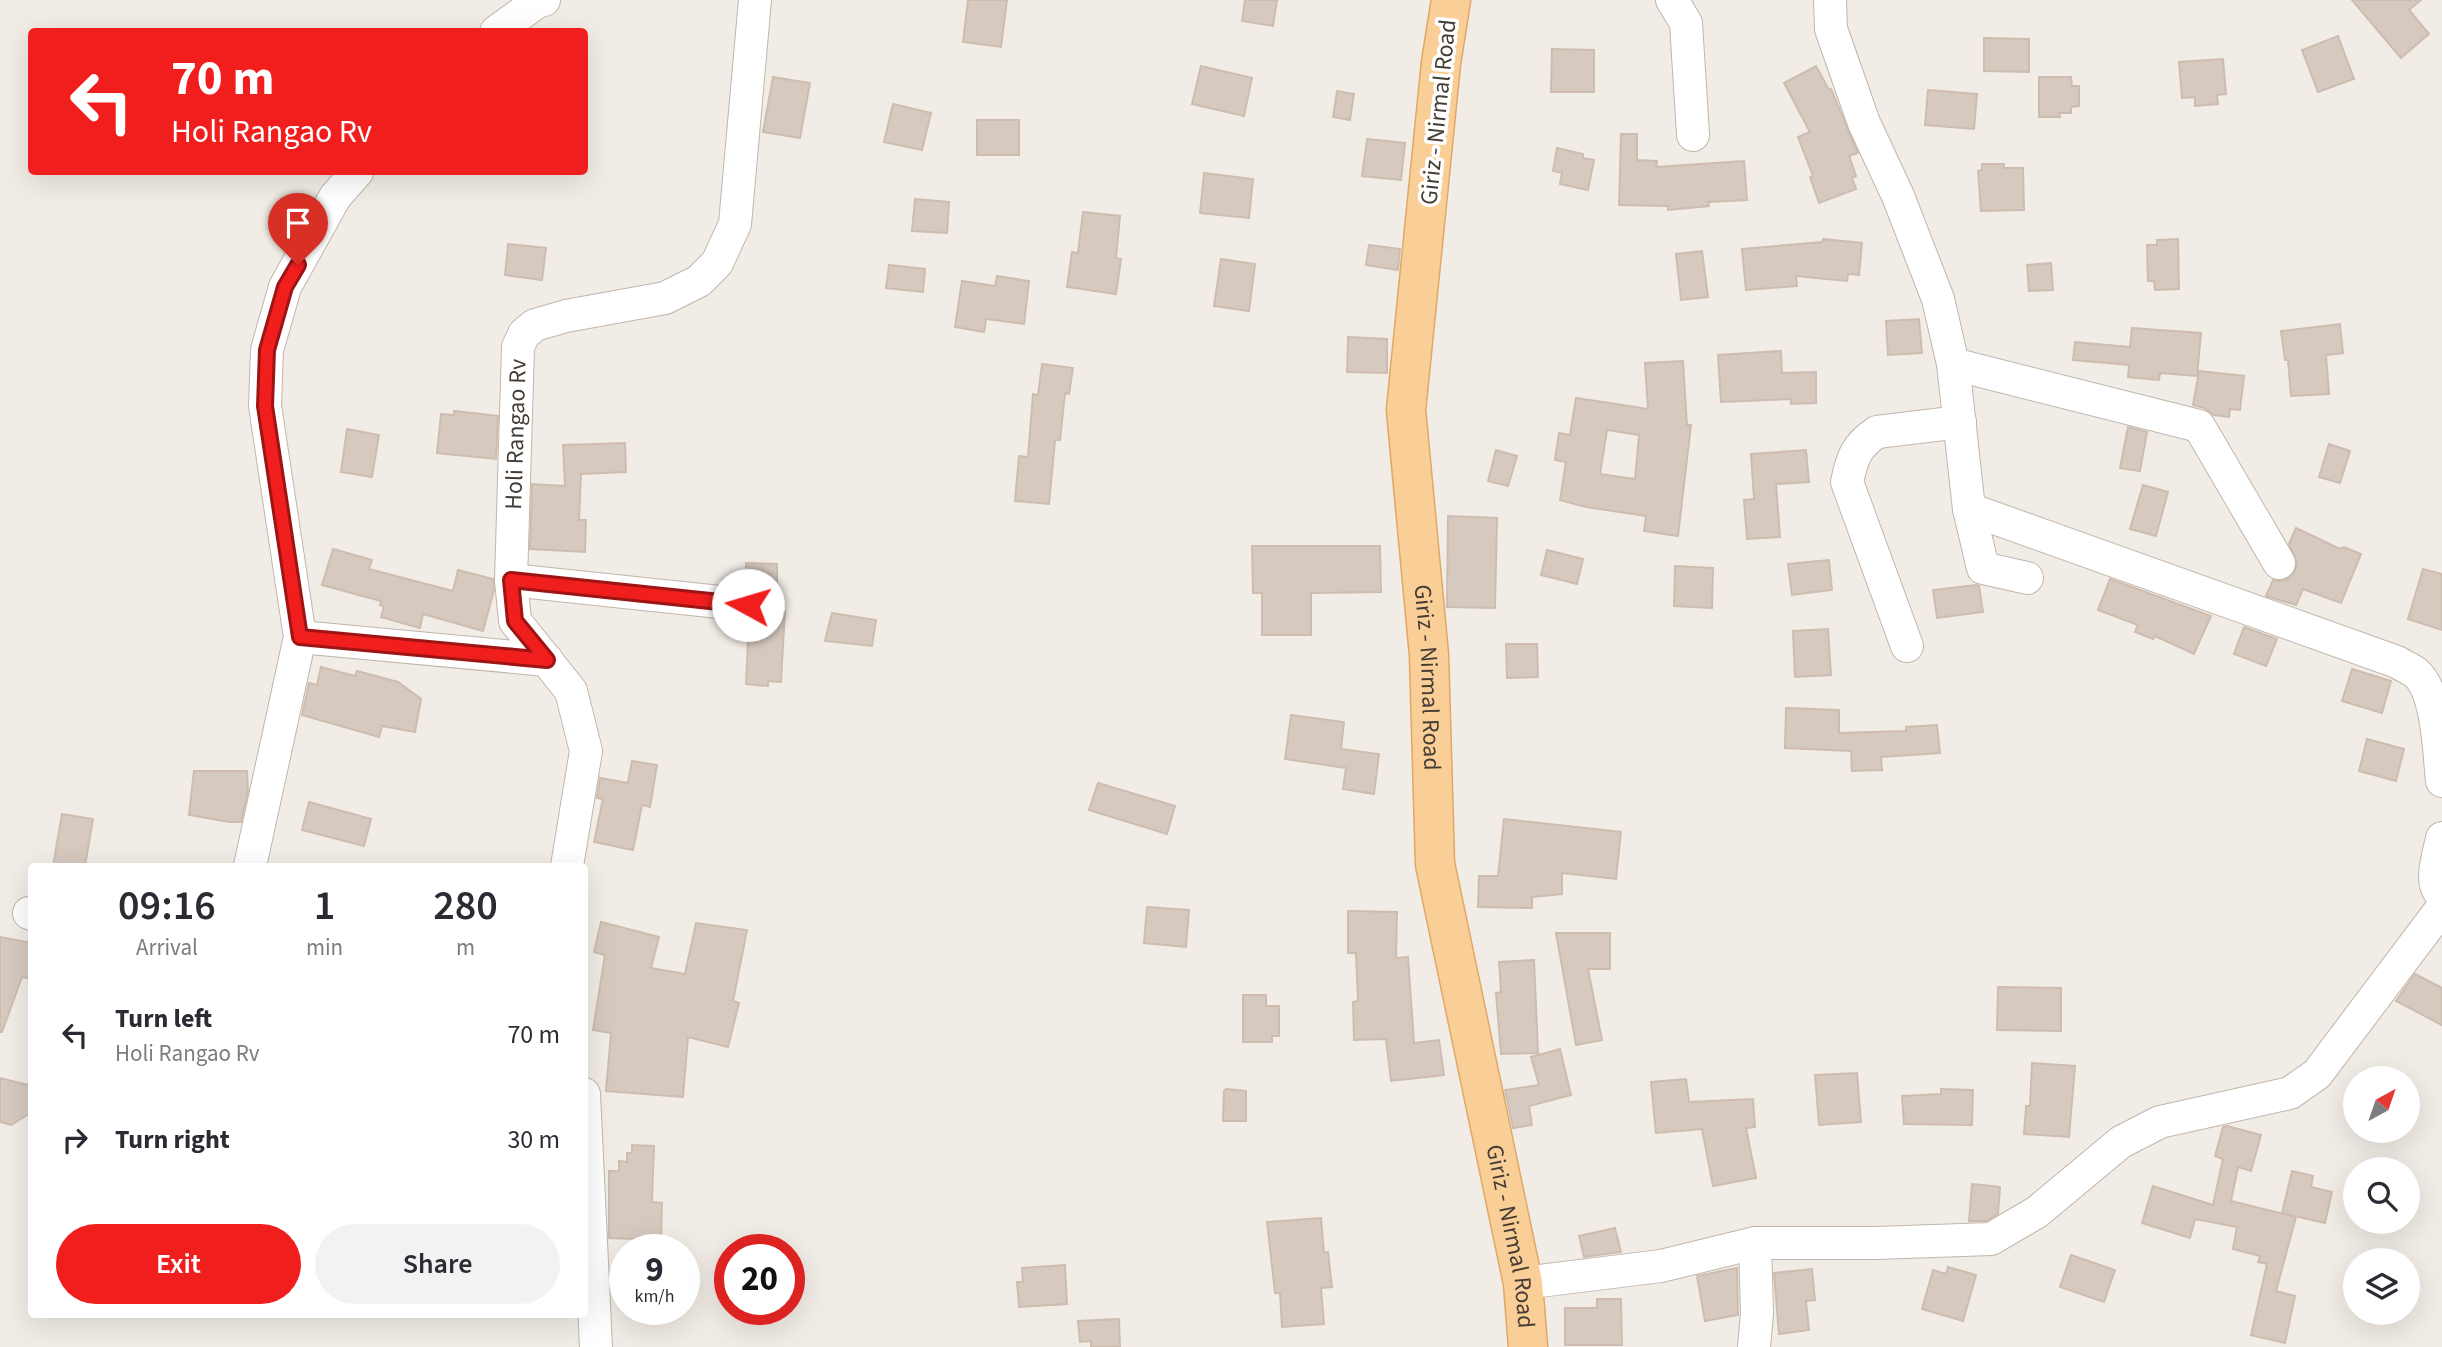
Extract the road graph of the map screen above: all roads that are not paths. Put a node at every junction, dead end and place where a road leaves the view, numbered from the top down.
1 (544, 0) edge
2 (755, 0) edge
3 (1451, 0) edge
4 (1672, 0) edge
5 (1830, 0) edge
6 (501, 28) edge
7 (1693, 135) dead end
8 (354, 175) edge
9 (1953, 364) junction
10 (1960, 422) junction
11 (1969, 509) junction
12 (2279, 563) dead end
13 (2027, 578) dead end
14 (511, 580) junction
15 (748, 605) dead end
16 (300, 637) junction
17 (1907, 646) dead end
18 (547, 660) junction
19 (2442, 781) edge
20 (2442, 838) edge
21 (251, 863) edge
22 (567, 863) edge
23 (2442, 895) edge
24 (2442, 908) edge
25 (588, 1178) edge
26 (1755, 1243) junction
27 (1523, 1283) junction
28 (596, 1347) edge
29 (1528, 1347) edge
30 (1754, 1347) edge

1 - 6 street
2 - 14 street, Holi Rangao Rv
3 - 27 main road, Giriz - Nirmal Road
4 - 7 street
5 - 9 street
8 - 16 street
9 - 10 street
9 - 12 street
10 - 11 street
10 - 17 street
11 - 13 street
11 - 19 street
14 - 15 street
14 - 18 street, Holi Rangao Rv
16 - 18 street
16 - 21 street
18 - 22 street, Holi Rangao Rv
20 - 23 street
24 - 26 street
25 - 28 street
26 - 27 street
26 - 30 street
27 - 29 main road, Giriz - Nirmal Road

